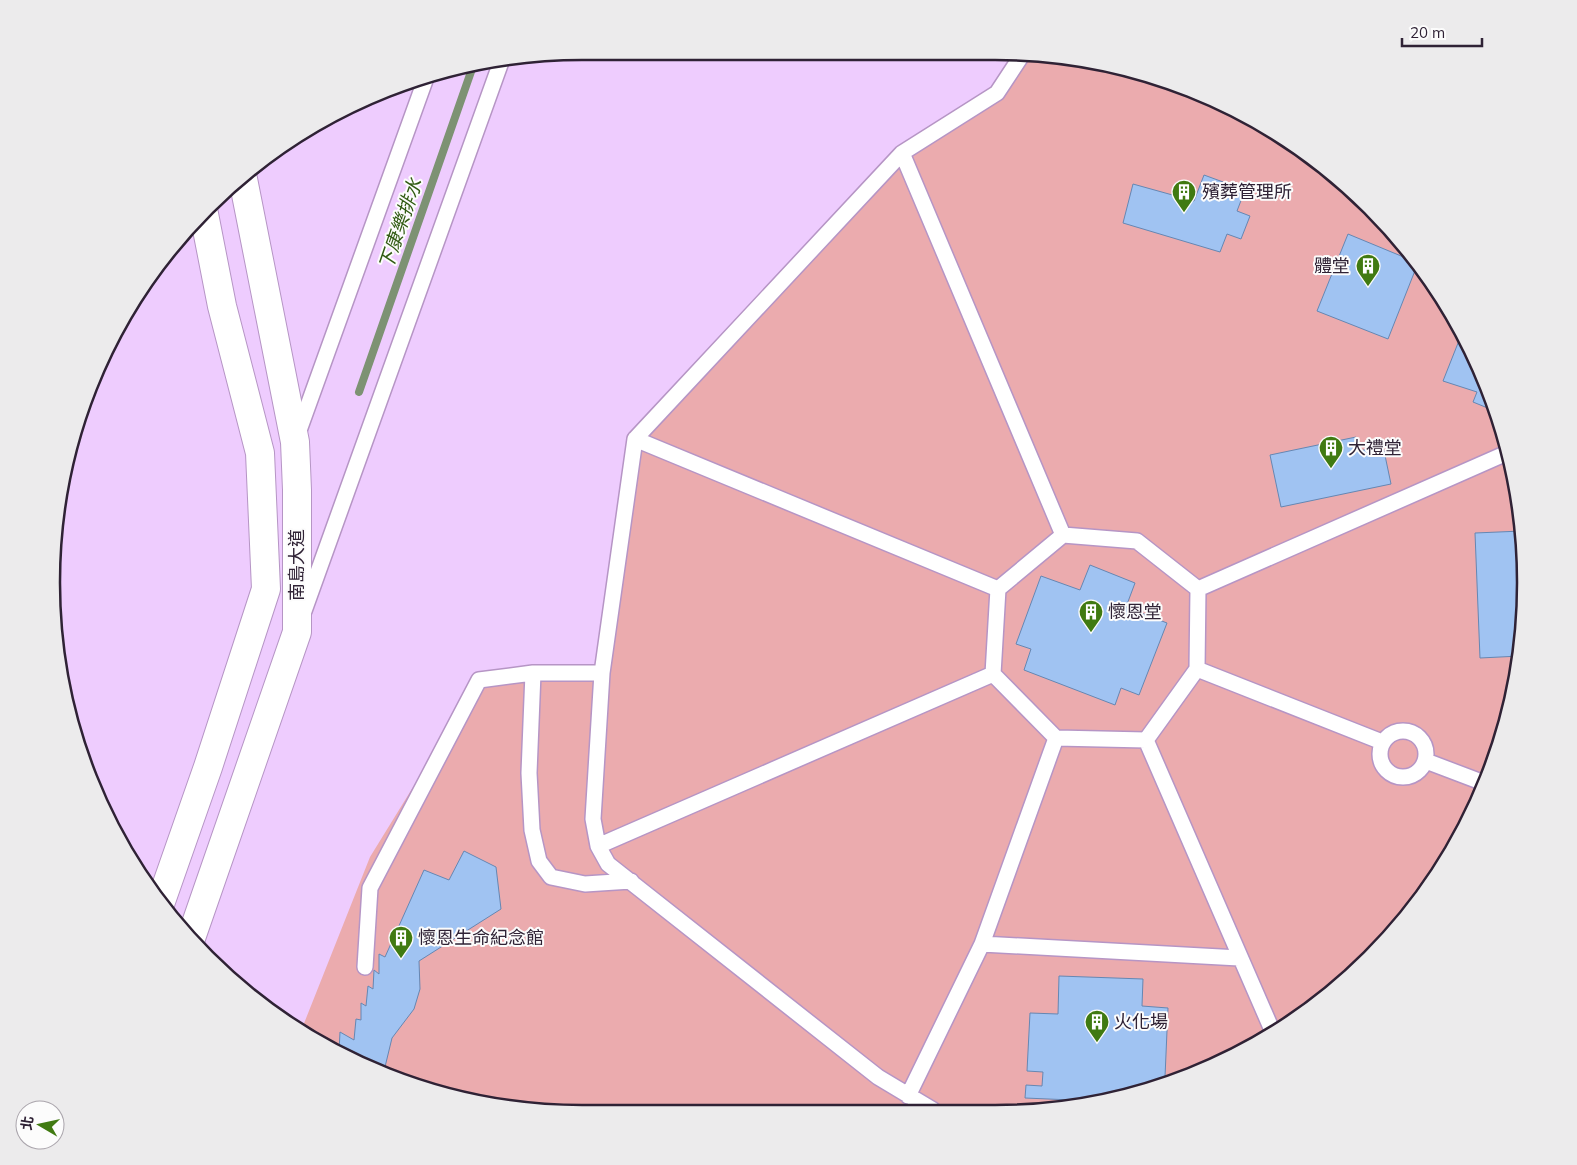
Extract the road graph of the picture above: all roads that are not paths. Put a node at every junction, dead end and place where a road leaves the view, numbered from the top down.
1 (1018, 61) edge
2 (498, 67) edge
3 (424, 85) edge
4 (902, 153) junction
5 (244, 185) edge
6 (205, 221) edge
7 (635, 439) junction
8 (295, 442) junction
9 (1501, 456) edge
10 (1064, 535) junction
11 (998, 589) junction
12 (1198, 589) junction
13 (297, 632) junction
14 (1197, 668) junction
15 (533, 673) junction
16 (602, 673) junction
17 (993, 674) junction
18 (1056, 738) junction
19 (1146, 740) junction
20 (1382, 742) junction
21 (1426, 761) junction
22 (1478, 781) edge
23 (598, 846) junction
24 (631, 881) junction
25 (163, 894) edge
26 (194, 932) edge
27 (982, 944) junction
28 (1239, 958) junction
29 (365, 967) dead end
30 (1270, 1026) edge
31 (908, 1096) junction
32 (924, 1105) edge

1 - 4 lane
2 - 13 lane
3 - 8 lane
4 - 7 lane
4 - 10 lane
5 - 8 street, 南島大道
6 - 25 street, 南島大道
7 - 11 lane
7 - 16 lane
8 - 13 street, 南島大道
9 - 12 lane
10 - 11 lane
10 - 12 lane
11 - 17 lane
12 - 14 lane
13 - 26 street, 南島大道
14 - 19 lane
14 - 20 lane
15 - 16 lane
15 - 24 lane
15 - 29 lane
16 - 23 lane
17 - 18 lane
17 - 23 lane
18 - 19 lane
18 - 27 lane
19 - 28 lane
20 - 21 lane
20 - 21 lane
21 - 22 lane
23 - 24 lane
24 - 31 lane
27 - 28 lane
27 - 31 lane
28 - 30 lane
31 - 32 lane

